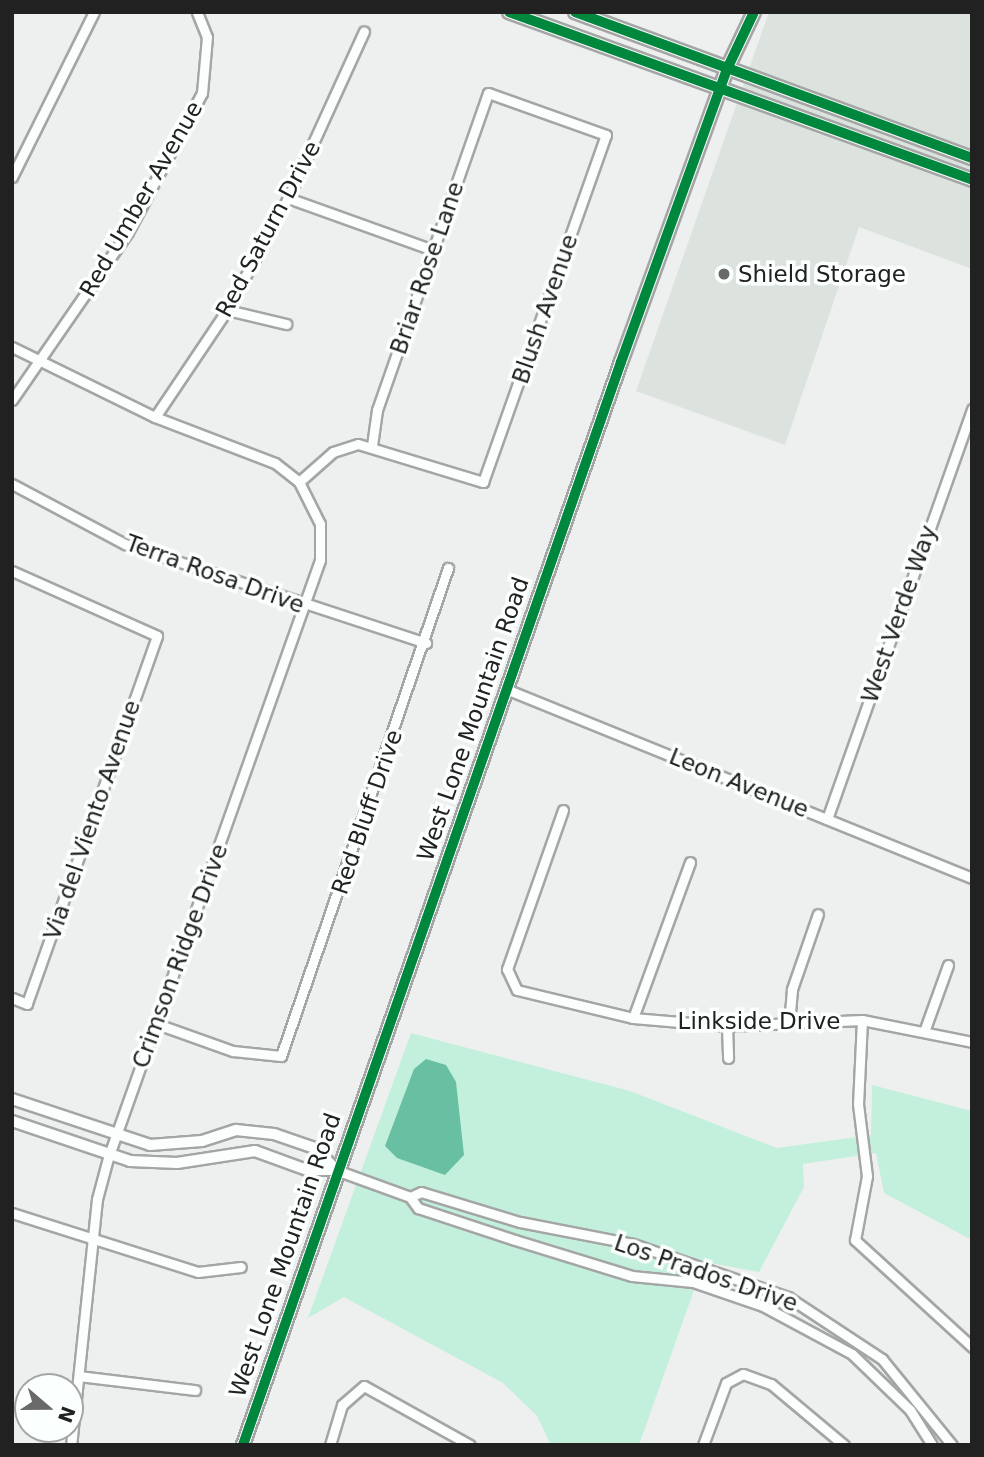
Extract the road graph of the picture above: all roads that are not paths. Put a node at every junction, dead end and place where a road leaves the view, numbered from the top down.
1 (94, 12) edge
2 (509, 12) edge
3 (575, 12) edge
4 (754, 12) edge
5 (200, 16) edge
6 (364, 32) dead end
7 (728, 66) junction
8 (720, 88) junction
9 (488, 93) joint
10 (972, 158) edge
11 (12, 177) edge
12 (972, 180) edge
13 (288, 198) junction
14 (433, 250) junction
15 (227, 310) junction
16 (286, 324) dead end
17 (12, 347) edge
18 (43, 358) junction
19 (12, 400) edge
20 (972, 409) edge
21 (155, 416) junction
22 (372, 444) junction
23 (299, 482) junction
24 (12, 484) edge
25 (448, 568) dead end
26 (12, 571) edge
27 (303, 607) junction
28 (426, 643) junction
29 (506, 689) junction
30 (563, 810) dead end
31 (827, 819) junction
32 (690, 862) dead end
33 (972, 878) edge
34 (818, 914) dead end
35 (948, 965) dead end
36 (12, 998) edge
37 (634, 1018) junction
38 (862, 1020) junction
39 (157, 1024) junction
40 (789, 1024) junction
41 (727, 1026) junction
42 (925, 1029) junction
43 (972, 1042) edge
44 (728, 1058) dead end
45 (12, 1098) edge
46 (12, 1121) edge
47 (115, 1137) junction
48 (108, 1158) junction
49 (336, 1170) junction
50 (410, 1197) junction
51 (12, 1213) edge
52 (95, 1244) junction
53 (241, 1266) dead end
54 (972, 1347) edge
55 (79, 1373) edge
56 (84, 1378) edge
57 (195, 1390) dead end
58 (243, 1445) edge
59 (330, 1445) edge
60 (470, 1445) edge
61 (703, 1445) edge
62 (844, 1445) edge
63 (932, 1445) edge
64 (952, 1445) edge

1 - 11 street
2 - 8 main road
3 - 7 main road
4 - 7 main road, West Lone Mountain Road
5 - 18 street, Red Umber Avenue
6 - 13 street, Red Saturn Drive
7 - 8 main road, West Lone Mountain Road
7 - 10 main road
8 - 12 main road
8 - 29 main road, West Lone Mountain Road
9 - 14 street, Briar Rose Lane
9 - 22 street, Blush Avenue
13 - 14 street
13 - 15 street, Red Saturn Drive
14 - 22 street, Briar Rose Lane
15 - 16 street
15 - 21 street, Red Saturn Drive
17 - 18 street
18 - 19 street, Red Umber Avenue
18 - 21 street
20 - 31 street, West Verde Way
21 - 23 street
22 - 23 street
23 - 27 street, Crimson Ridge Drive
24 - 27 street, Terra Rosa Drive
25 - 28 street, Red Bluff Drive
26 - 36 street, Via del Viento Avenue
27 - 28 street, Terra Rosa Drive
27 - 39 street, Crimson Ridge Drive
28 - 39 street, Red Bluff Drive
29 - 31 street, Leon Avenue
29 - 49 main road, West Lone Mountain Road
30 - 37 street, Linkside Drive
31 - 33 street, Leon Avenue
32 - 37 street
34 - 40 street
35 - 42 street
37 - 41 street, Linkside Drive
38 - 40 street, Linkside Drive
38 - 42 street, Linkside Drive
38 - 54 street
39 - 47 street, Crimson Ridge Drive
40 - 41 street, Linkside Drive
41 - 44 street
42 - 43 street, Linkside Drive
45 - 47 street
46 - 48 street
47 - 48 street, Crimson Ridge Drive
47 - 49 street
48 - 49 street
48 - 52 street, Crimson Ridge Drive
49 - 50 street, Los Prados Drive
49 - 58 main road, West Lone Mountain Road
50 - 63 street, Los Prados Drive
50 - 64 street, Los Prados Drive
51 - 52 street
52 - 53 street
52 - 55 street, Crimson Ridge Drive
56 - 57 street
59 - 60 street
61 - 62 street

